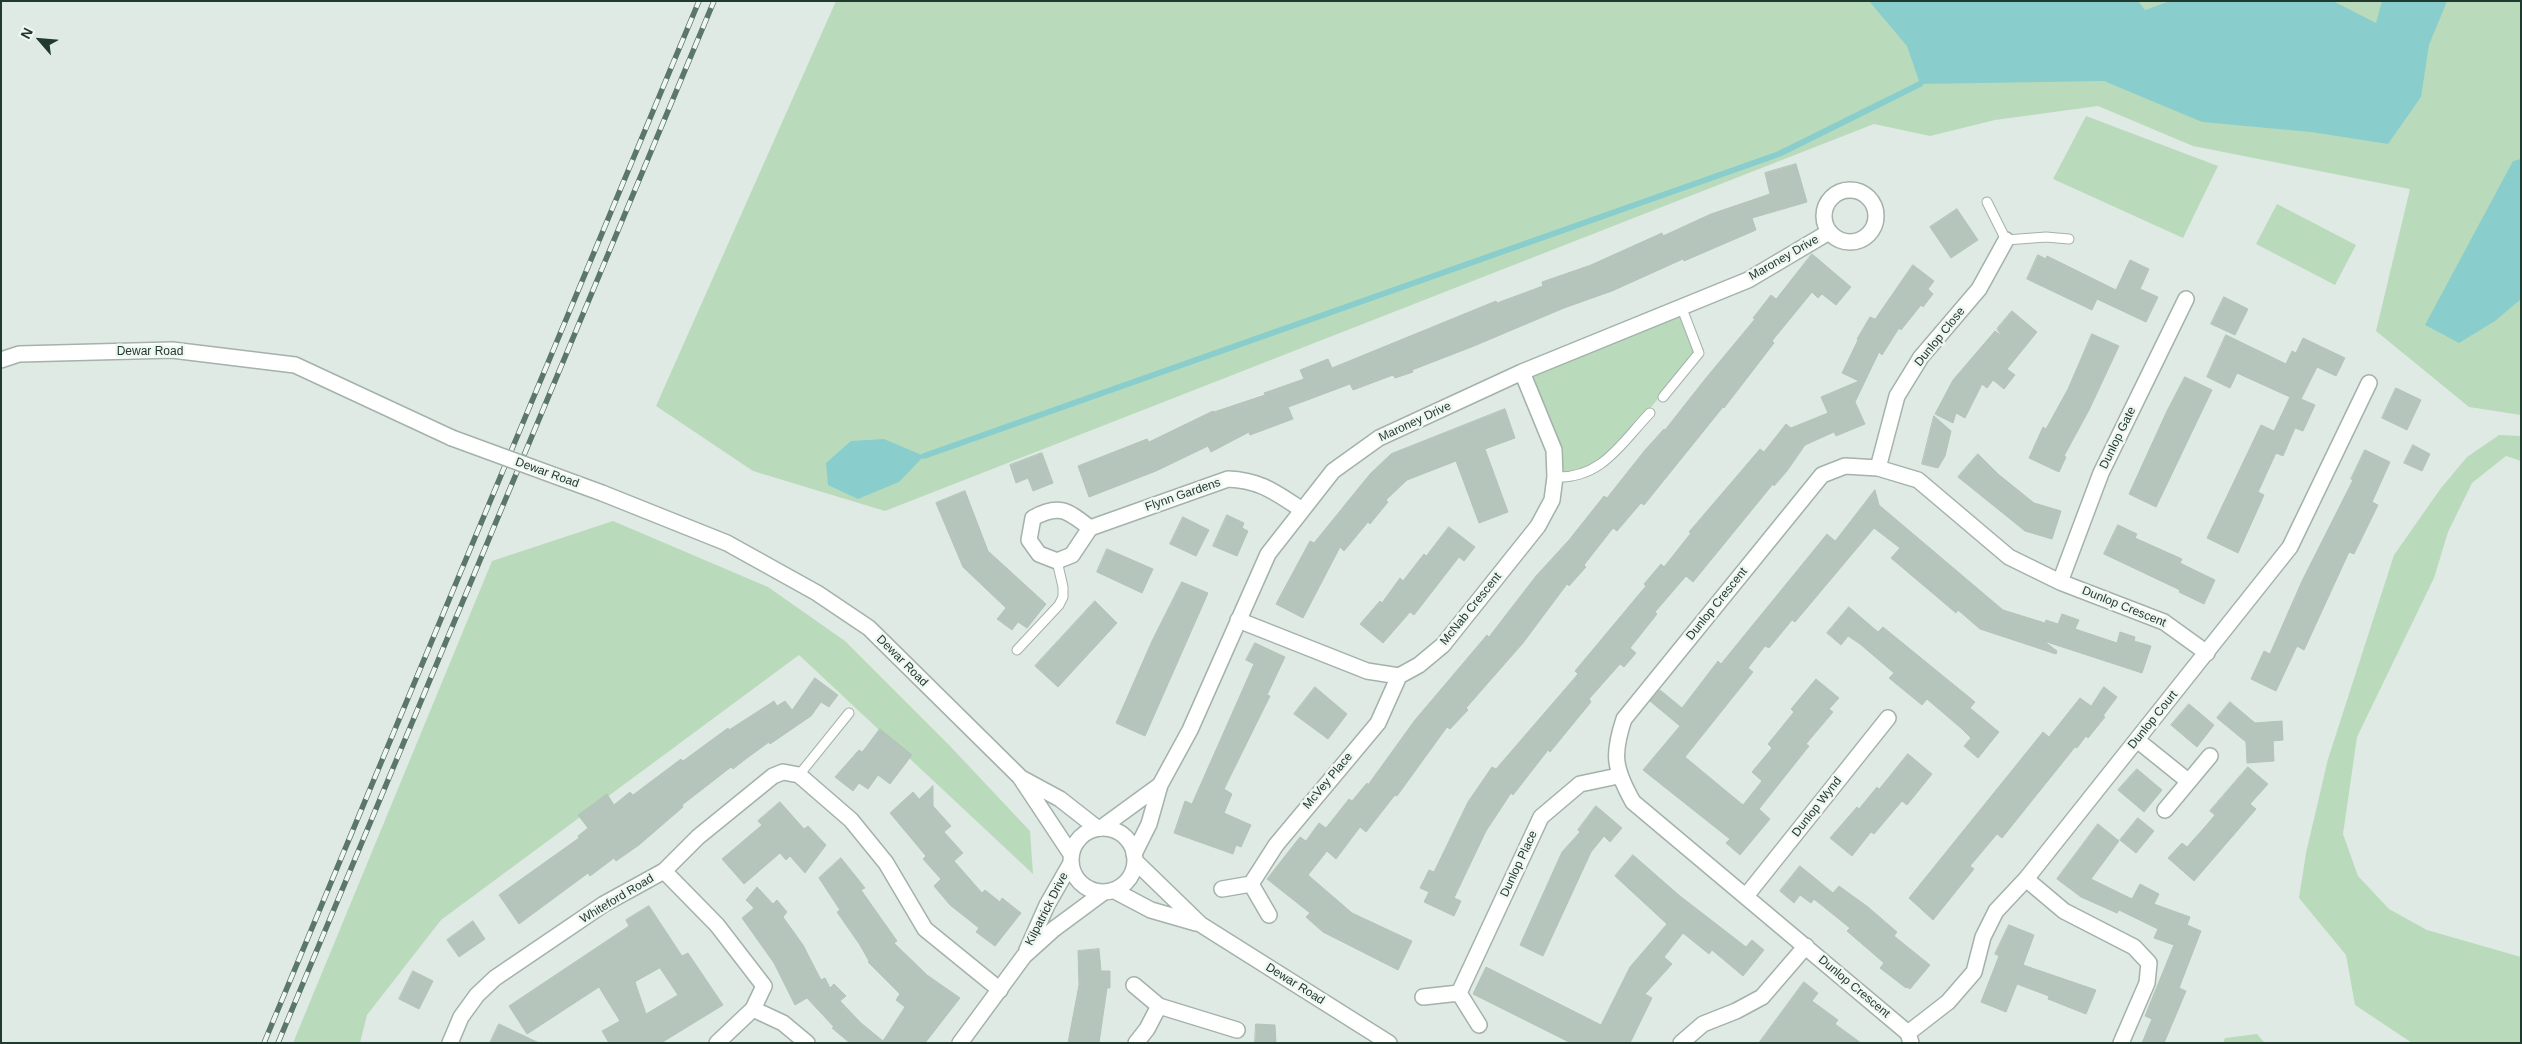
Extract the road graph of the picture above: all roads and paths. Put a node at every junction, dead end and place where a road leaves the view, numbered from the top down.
1 (1987, 202) dead end
2 (1829, 232) dead end
3 (2069, 239) dead end
4 (2006, 240) junction
5 (2186, 299) dead end
6 (1681, 306) junction
7 (1, 360) edge
8 (1522, 372) junction
9 (2369, 383) dead end
10 (1663, 397) dead end
11 (1650, 413) dead end
12 (1878, 468) junction
13 (1555, 477) junction
14 (1302, 509) junction
15 (1090, 528) junction
16 (1057, 561) junction
17 (2060, 582) junction
18 (1238, 620) junction
19 (1017, 650) dead end
20 (2207, 653) junction
21 (1399, 676) junction
22 (849, 713) dead end
23 (1888, 718) dead end
24 (2137, 740) junction
25 (2210, 756) dead end
26 (799, 775) junction
27 (1618, 776) junction
28 (1020, 777) junction
29 (2188, 781) junction
30 (1160, 785) junction
31 (2165, 810) dead end
32 (1099, 828) junction
33 (1135, 857) junction
34 (1071, 858) junction
35 (664, 871) junction
36 (2026, 879) junction
37 (1251, 884) junction
38 (1222, 889) dead end
39 (1108, 891) junction
40 (1746, 896) junction
41 (1269, 915) dead end
42 (1200, 924) junction
43 (1806, 946) junction
44 (1024, 956) junction
45 (1134, 985) dead end
46 (1000, 990) junction
47 (1459, 993) junction
48 (1423, 998) dead end
49 (1159, 1006) junction
50 (753, 1009) junction
51 (1479, 1025) dead end
52 (1237, 1030) dead end
53 (1909, 1038) edge
54 (450, 1043) edge
55 (717, 1043) edge
56 (807, 1043) edge
57 (960, 1043) edge
58 (1136, 1043) edge
59 (1389, 1043) edge
60 (1680, 1043) edge
61 (2121, 1043) edge

1 - 4 lane
2 - 6 street, Maroney Drive
3 - 4 lane
4 - 12 street, Dunlop Close
5 - 17 street, Dunlop Gate
6 - 8 street, Maroney Drive
6 - 10 lane
7 - 28 street, Dewar Road, bridge
8 - 13 street, McNab Crescent
8 - 14 street, Maroney Drive
9 - 20 street, Dunlop Court
11 - 13 lane
12 - 17 street, Dunlop Crescent
12 - 27 street, Dunlop Crescent
13 - 21 street, McNab Crescent
14 - 15 street, Flynn Gardens
14 - 18 street, Maroney Drive
15 - 16 street
15 - 16 street
16 - 19 lane
17 - 20 street, Dunlop Crescent
18 - 21 street
18 - 30 street, Maroney Drive
20 - 24 street, Dunlop Court
21 - 37 street, McVey Place
22 - 26 lane
23 - 40 street, Dunlop Wynd
24 - 29 street
24 - 36 street, Dunlop Court
25 - 29 street
26 - 35 street, Whiteford Road
26 - 46 street
27 - 40 street, Dunlop Crescent
27 - 47 street, Dunlop Place
28 - 32 street, Dewar Road
28 - 34 street, Dewar Road
29 - 31 street
30 - 32 street, Maroney Drive
30 - 33 street, Maroney Drive
32 - 33 street
32 - 34 street
33 - 39 street
33 - 42 street, Dewar Road
34 - 39 street
34 - 44 street, Kilpatrick Drive
35 - 50 street
35 - 54 street, Whiteford Road
36 - 53 street, Dunlop Court
36 - 61 street
37 - 38 street
37 - 41 street
39 - 42 street, Dewar Road
39 - 44 street, Kilpatrick Drive
40 - 43 street, Dunlop Crescent
42 - 59 street, Dewar Road
43 - 53 street, Dunlop Crescent
43 - 60 street
44 - 46 street, Kilpatrick Drive
45 - 49 street
46 - 57 street, Kilpatrick Drive
47 - 48 street
47 - 51 street
49 - 52 street
49 - 58 street
50 - 55 street
50 - 56 street

